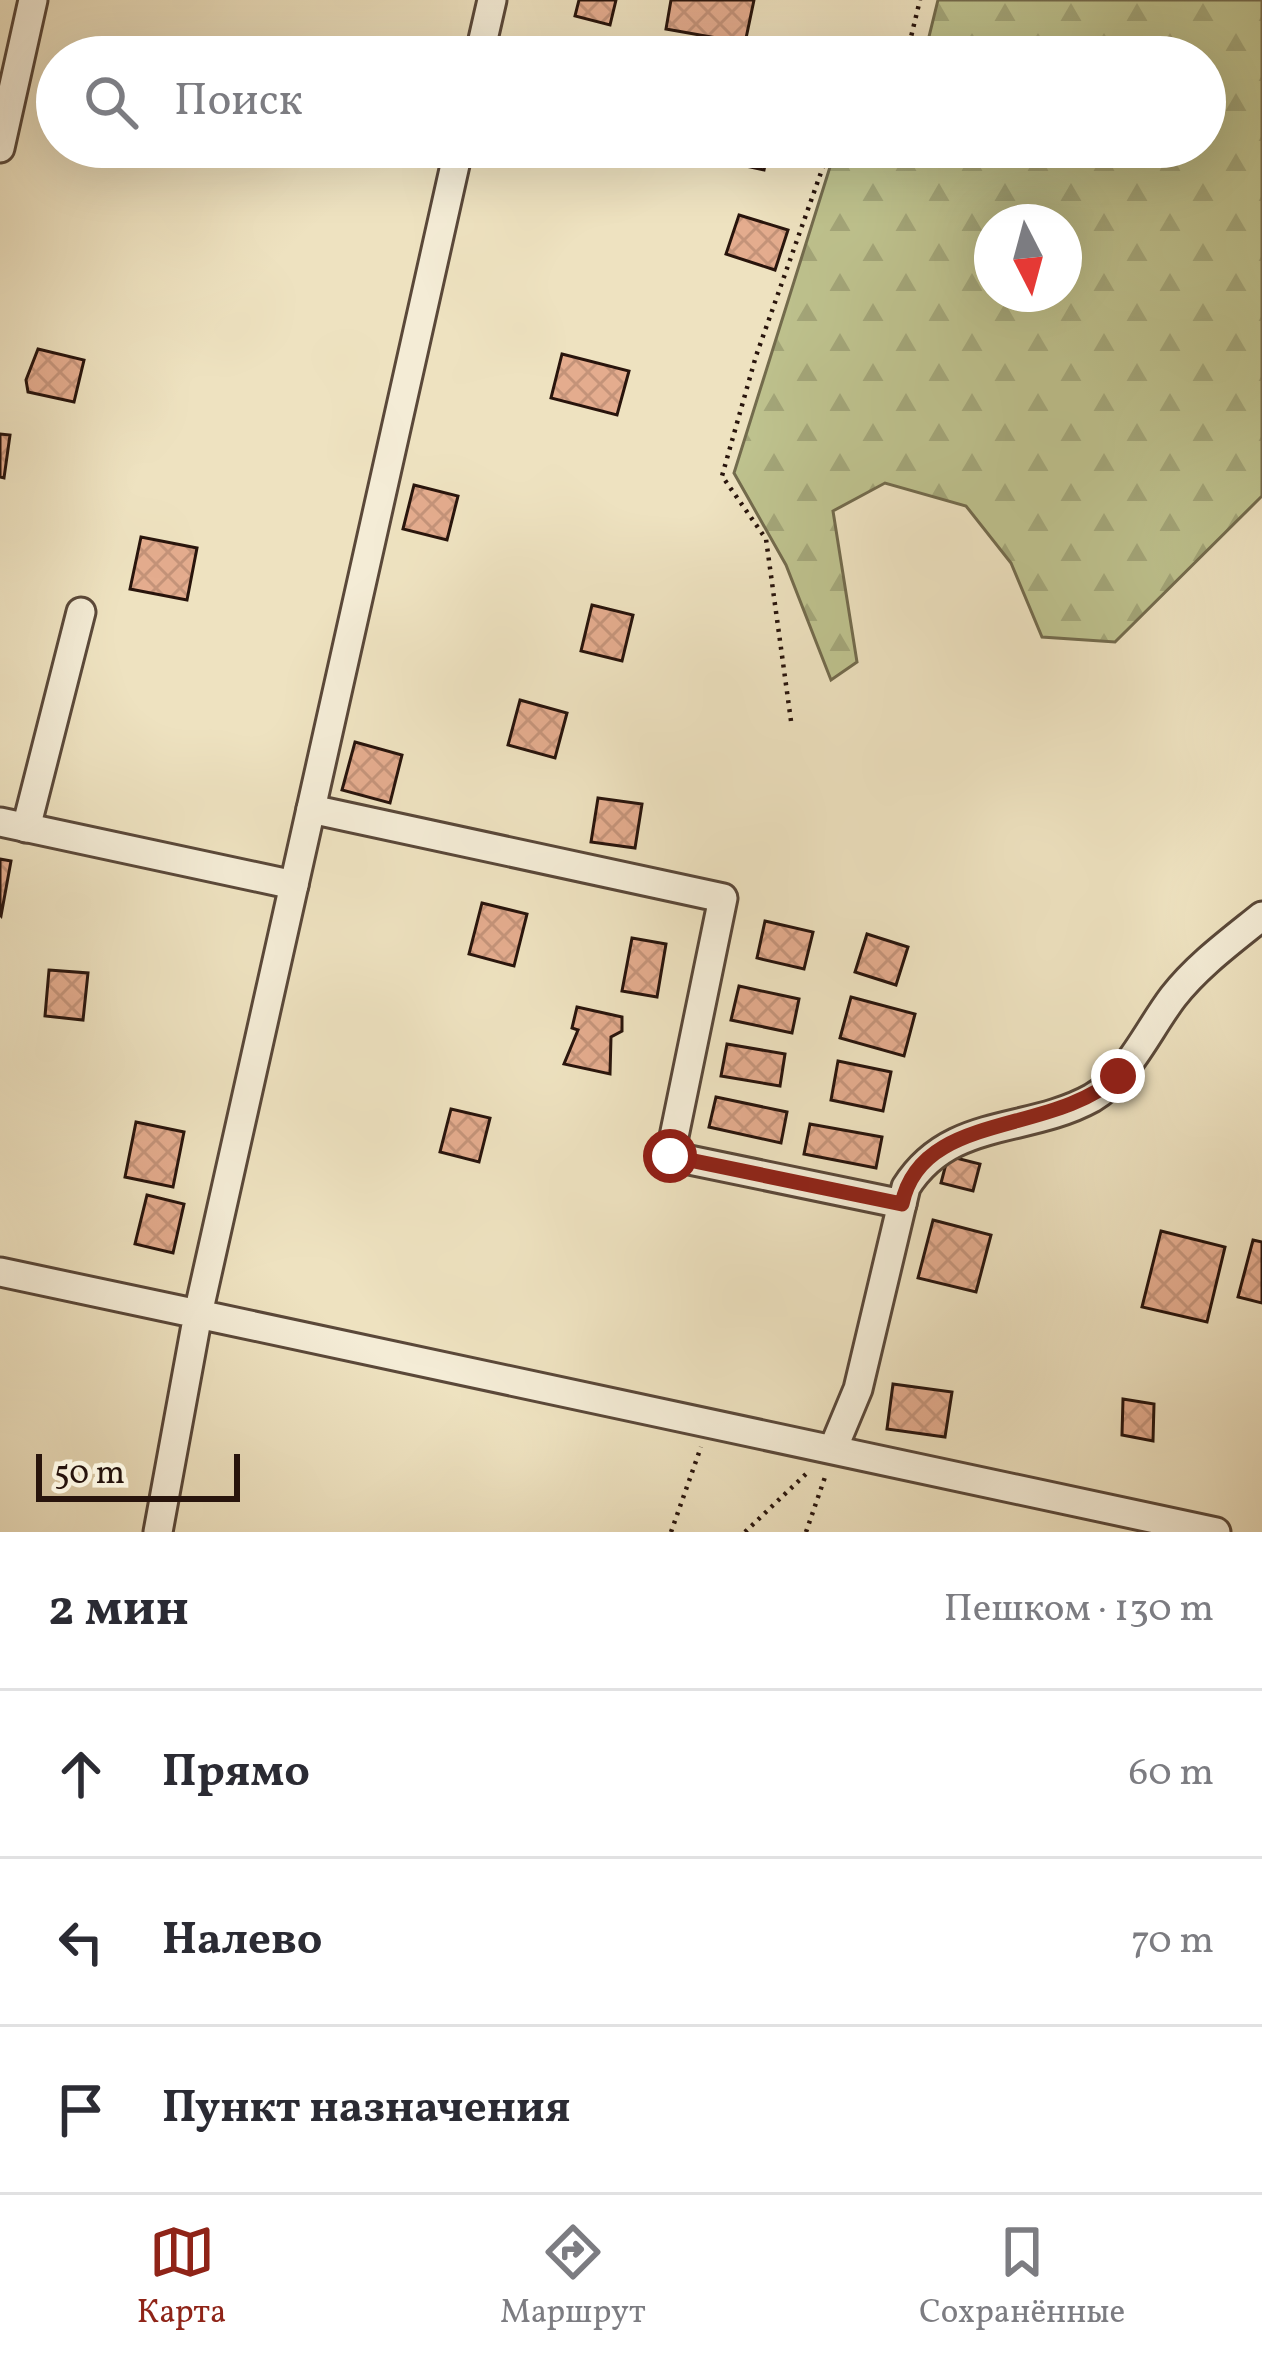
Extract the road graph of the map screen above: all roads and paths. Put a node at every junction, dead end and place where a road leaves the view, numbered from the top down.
1 (33, 0) edge
2 (492, 0) edge
3 (920, 0) edge
4 (484, 36) edge
5 (911, 36) edge
6 (0, 148) edge
7 (454, 168) edge
8 (823, 168) edge
9 (81, 612) dead end
10 (791, 721) dead end
11 (311, 809) junction
12 (13, 825) edge
13 (294, 885) junction
14 (1262, 916) edge
15 (902, 1204) junction
16 (0, 1272) edge
17 (198, 1314) junction
18 (710, 1422) junction
19 (833, 1449) junction
20 (158, 1532) edge
21 (670, 1532) edge
22 (745, 1532) edge
23 (806, 1532) edge
24 (1216, 1532) edge

1 - 6 street
2 - 4 street
3 - 5 path
7 - 11 street
8 - 10 path
9 - 12 street
11 - 13 street
11 - 15 street
12 - 13 street
13 - 17 street
14 - 15 street
15 - 19 street
16 - 17 street
17 - 18 street
17 - 20 street
18 - 19 street
18 - 21 path
19 - 22 path
19 - 23 path
19 - 24 street

